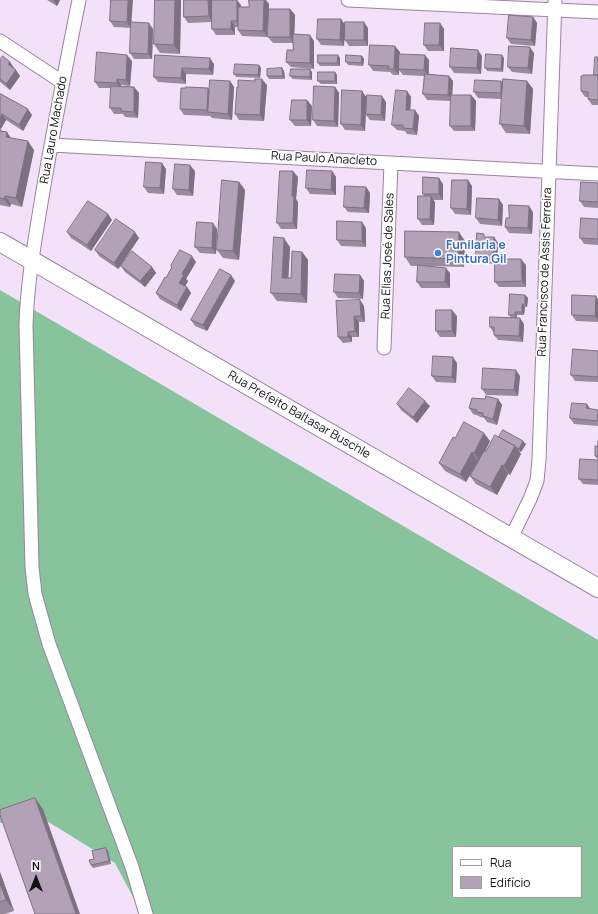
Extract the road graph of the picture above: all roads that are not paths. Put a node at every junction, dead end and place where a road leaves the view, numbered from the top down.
1 (79, 0) edge
2 (348, 0) edge
3 (555, 5) edge
4 (598, 12) edge
5 (0, 41) edge
6 (62, 82) junction
7 (50, 145) junction
8 (391, 163) junction
9 (549, 172) junction
10 (598, 174) edge
11 (0, 242) edge
12 (32, 260) junction
13 (384, 348) dead end
14 (511, 538) junction
15 (598, 588) edge
16 (146, 914) edge

1 - 6 street, Rua Lauro Machado
2 - 3 street
3 - 4 street
3 - 9 street, Rua Francisco de Assis Ferreira
5 - 6 street
6 - 7 street, Rua Lauro Machado
7 - 8 street, Rua Paulo Anacleto
7 - 12 street, Rua Lauro Machado
8 - 9 street, Rua Paulo Anacleto
8 - 13 street, Rua Elias José de Sales
9 - 10 street, Rua Paulo Anacleto
9 - 14 street, Rua Francisco de Assis Ferreira
11 - 12 main road, Rua Prefeito Baltasar Buschle
12 - 14 main road, Rua Prefeito Baltasar Buschle
12 - 16 street, Rua Lauro Machado
14 - 15 main road, Rua Prefeito Baltasar Buschle

